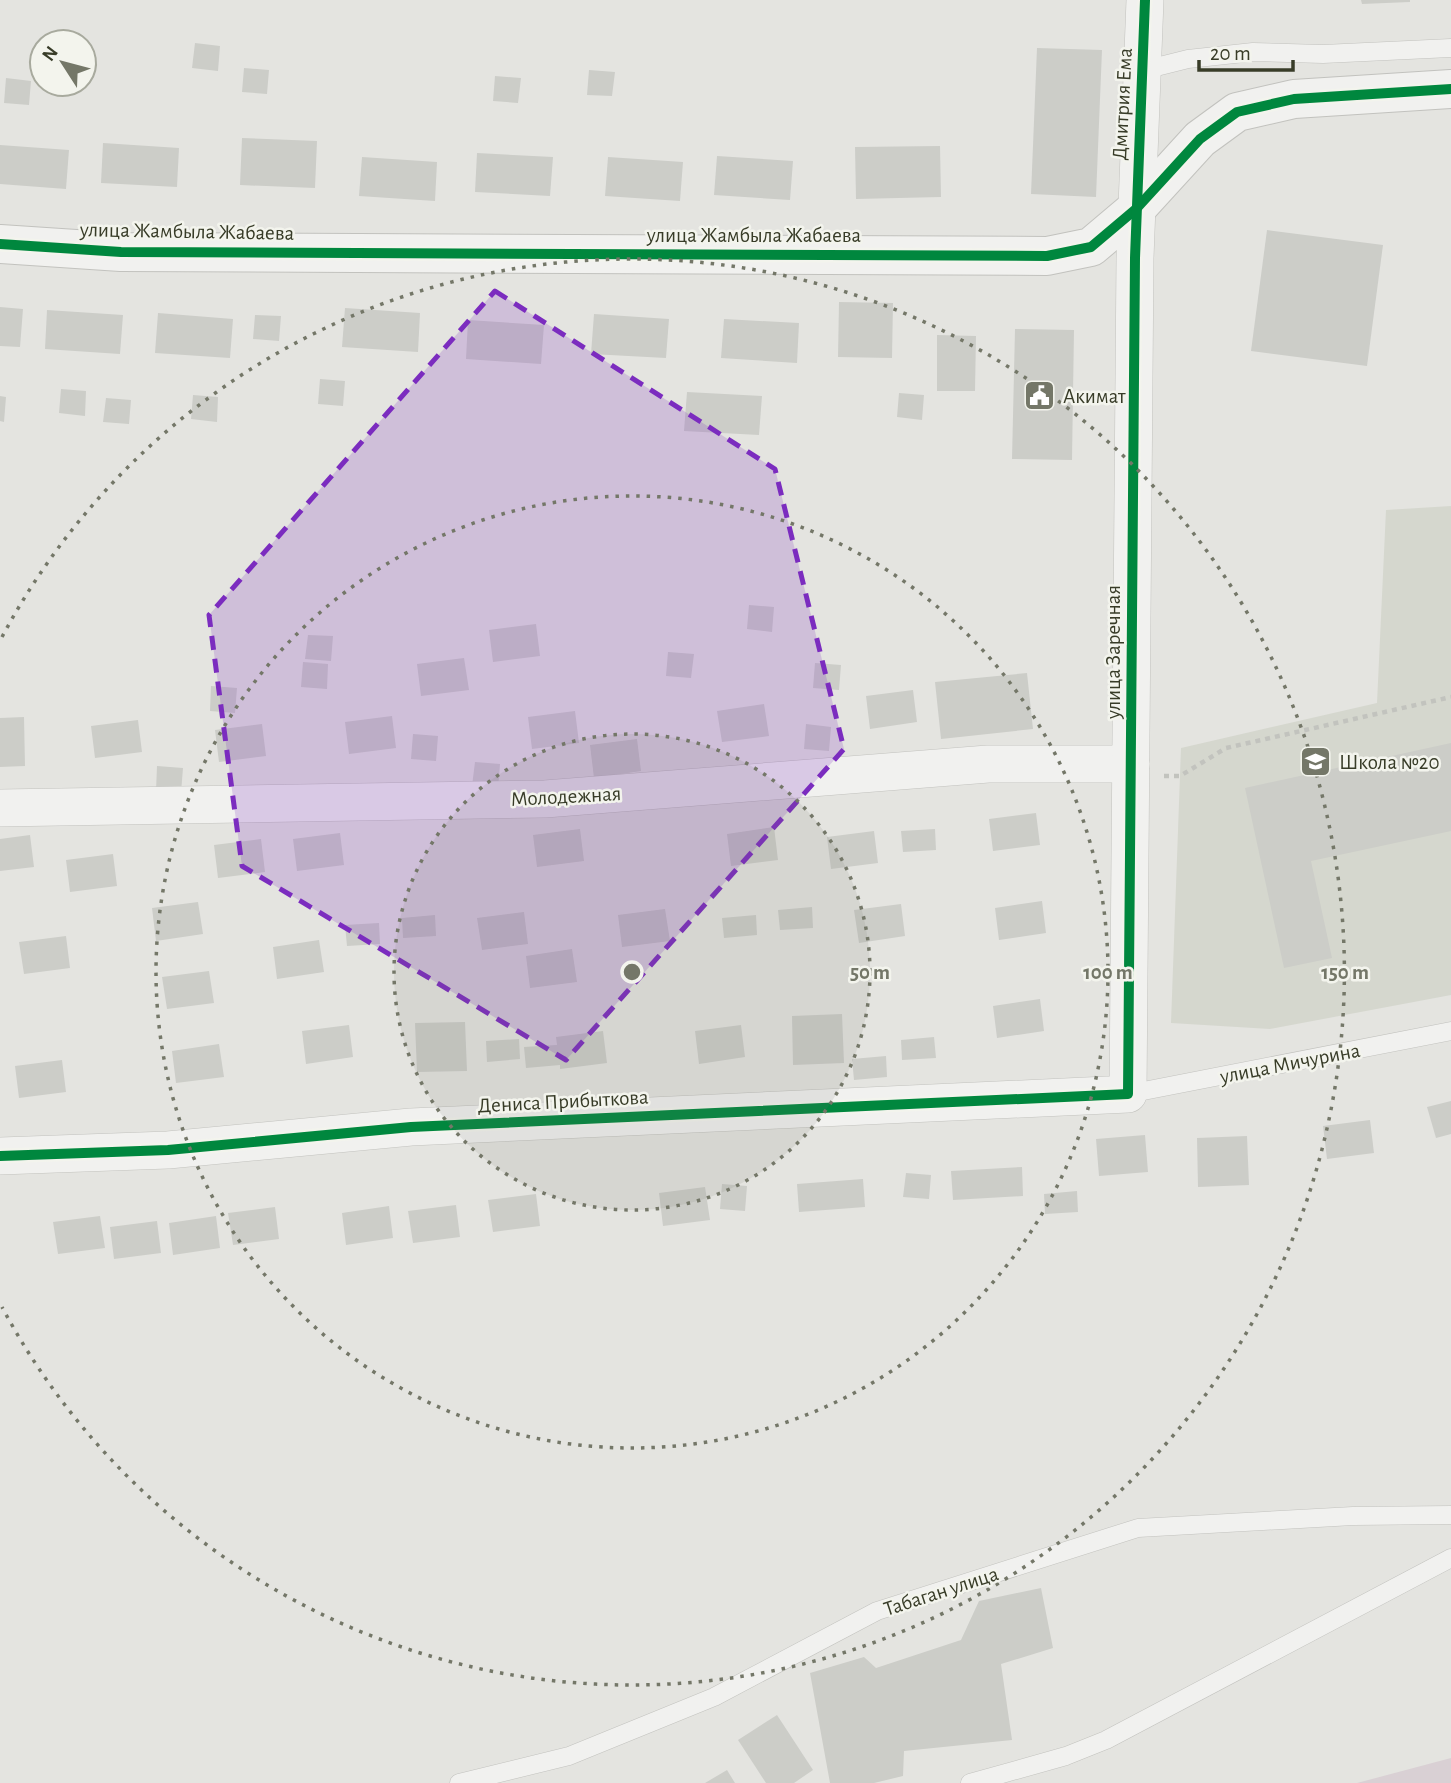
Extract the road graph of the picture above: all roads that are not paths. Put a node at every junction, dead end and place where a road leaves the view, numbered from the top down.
1 (1145, 0) edge
2 (1451, 48) edge
3 (1144, 70) junction
4 (1451, 89) edge
5 (1136, 209) junction
6 (0, 244) edge
7 (1131, 764) junction
8 (0, 808) edge
9 (1451, 1031) edge
10 (1128, 1094) junction
11 (0, 1156) edge
12 (1451, 1515) edge
13 (1451, 1558) edge
14 (459, 1783) edge
15 (970, 1783) edge

1 - 3 street, Дмитрия Ема
2 - 3 lane
3 - 5 street, Дмитрия Ема
4 - 5 street, улица Жамбыла Жабаева
5 - 6 street, улица Жамбыла Жабаева
5 - 7 street, улица Заречная
7 - 8 street, Молодежная
7 - 10 street, улица Заречная
9 - 10 lane, улица Мичурина
10 - 11 street, Дениса Прибыткова
12 - 14 lane, Табаган улица
13 - 15 lane

